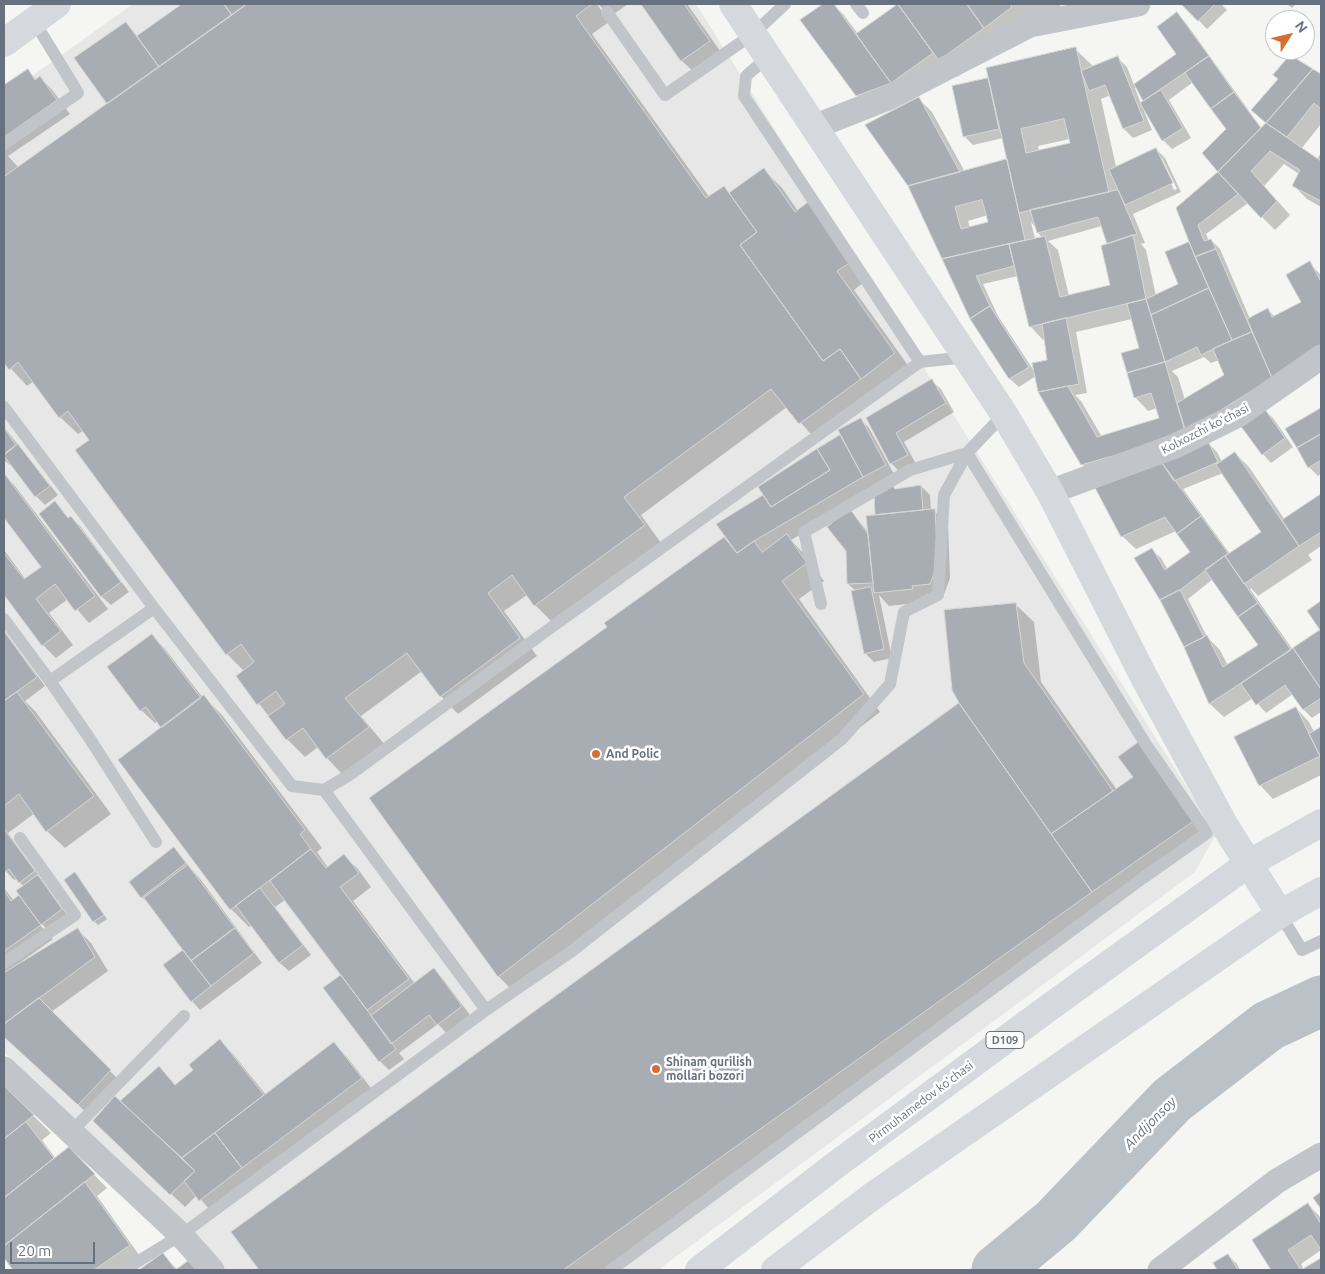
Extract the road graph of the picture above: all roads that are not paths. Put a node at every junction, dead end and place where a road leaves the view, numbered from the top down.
1 (56, 4) edge
2 (733, 4) edge
3 (785, 4) edge
4 (1048, 4) edge
5 (1138, 4) edge
6 (607, 12) dead end
7 (34, 21) junction
8 (1030, 24) junction
9 (753, 34) junction
10 (4, 43) edge
11 (768, 57) junction
12 (814, 127) junction
13 (4, 144) edge
14 (966, 357) junction
15 (1321, 357) edge
16 (920, 362) junction
17 (4, 407) edge
18 (1004, 414) junction
19 (967, 453) junction
20 (1050, 492) junction
21 (821, 604) dead end
22 (154, 608) junction
23 (4, 618) edge
24 (50, 681) junction
25 (324, 790) junction
26 (1321, 823) edge
27 (20, 838) dead end
28 (156, 842) dead end
29 (1248, 864) junction
30 (1321, 891) edge
31 (1280, 914) junction
32 (1321, 941) edge
33 (4, 963) edge
34 (486, 1010) junction
35 (184, 1016) dead end
36 (4, 1069) edge
37 (71, 1132) junction
38 (1321, 1155) edge
39 (181, 1235) junction
40 (124, 1270) edge
41 (212, 1270) edge
42 (611, 1270) edge
43 (699, 1270) edge
44 (775, 1270) edge
45 (1160, 1270) edge

1 - 7 main road
2 - 9 main road
3 - 9 lane
4 - 8 street
5 - 8 street
6 - 9 lane
7 - 10 main road
7 - 13 lane
8 - 12 street
9 - 11 main road
11 - 12 main road
11 - 16 lane
12 - 14 main road
14 - 16 lane
14 - 18 main road
15 - 20 street, Kolxozchi koʻchasi
16 - 25 lane
17 - 22 lane
18 - 19 lane
18 - 20 main road
19 - 21 lane
19 - 34 lane
19 - 42 lane
20 - 29 main road
22 - 24 lane
22 - 25 lane
23 - 24 lane
24 - 28 lane
25 - 34 lane
26 - 29 main road, Pirmuhamedov ko'chasi / D109
27 - 33 lane
29 - 31 main road
29 - 43 main road, Pirmuhamedov ko'chasi / D109
30 - 31 main road
31 - 32 lane
31 - 44 main road
34 - 39 lane
35 - 37 lane
36 - 37 street
37 - 39 street
38 - 45 street
39 - 40 lane
39 - 41 street

